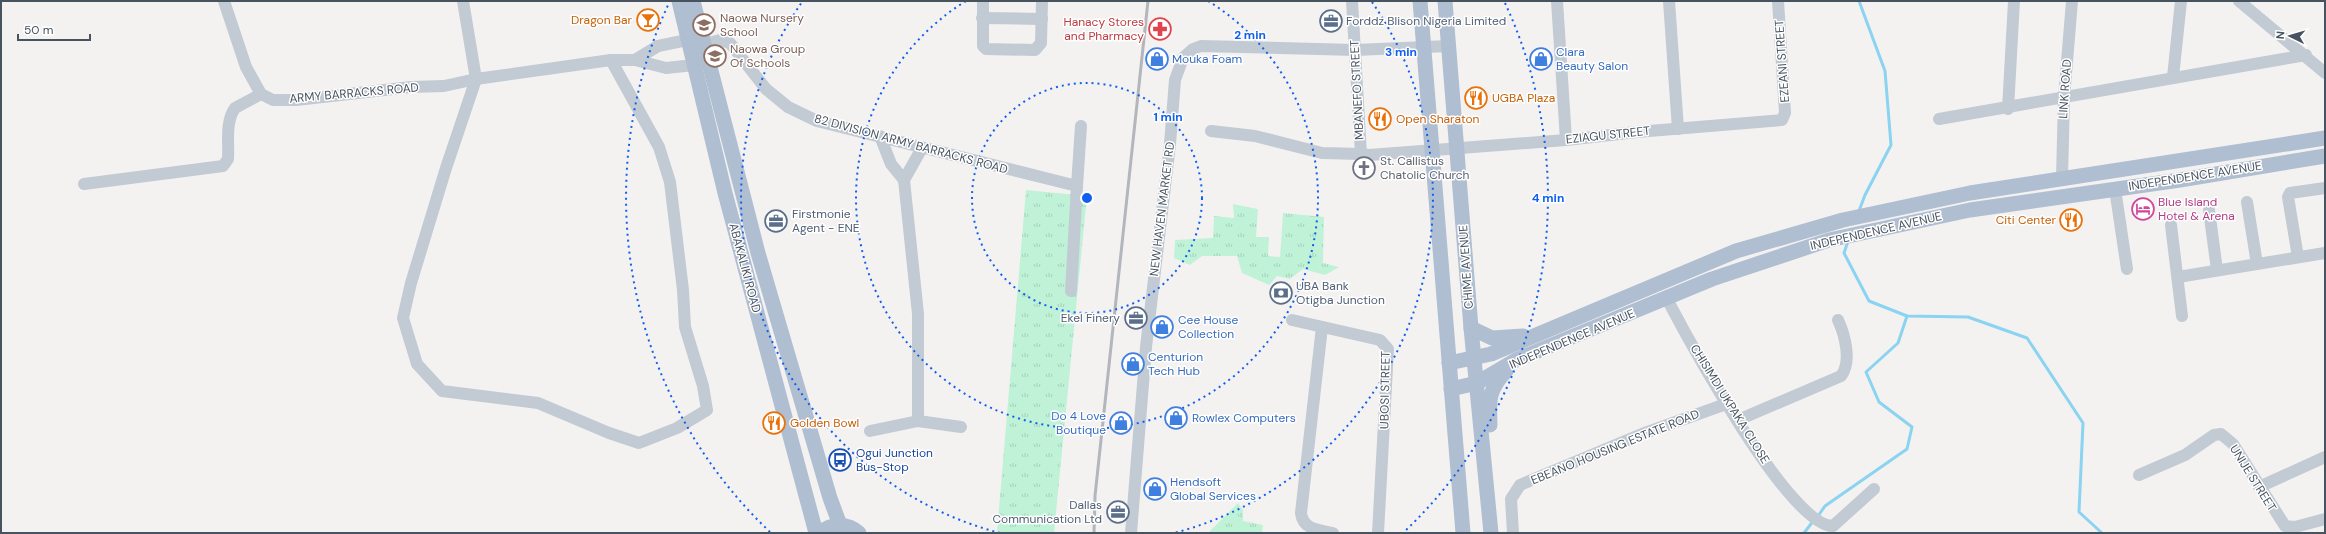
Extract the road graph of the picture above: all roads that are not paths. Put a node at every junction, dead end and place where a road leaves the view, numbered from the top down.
1 (224, 1) edge
2 (463, 1) edge
3 (679, 1) edge
4 (693, 1) edge
5 (983, 1) edge
6 (1042, 1) edge
7 (1352, 1) edge
8 (1420, 1) edge
9 (1445, 1) edge
10 (1557, 1) edge
11 (1669, 1) edge
12 (1778, 1) edge
13 (2014, 1) edge
14 (2072, 1) edge
15 (2181, 1) edge
16 (2239, 1) edge
17 (982, 18) junction
18 (1042, 19) junction
19 (688, 39) junction
20 (704, 40) junction
21 (1449, 46) junction
22 (1424, 48) junction
23 (1355, 50) junction
24 (2306, 55) junction
25 (611, 60) junction
26 (635, 60) junction
27 (709, 63) junction
28 (694, 66) junction
29 (2325, 73) edge
30 (2172, 77) junction
31 (476, 79) junction
32 (261, 94) junction
33 (2064, 98) junction
34 (2008, 109) junction
35 (1939, 119) dead end
36 (1782, 120) joint
37 (1081, 126) dead end
38 (1678, 129) junction
39 (1211, 131) dead end
40 (880, 136) junction
41 (2325, 138) edge
42 (1566, 140) junction
43 (1458, 147) junction
44 (922, 148) junction
45 (1433, 150) junction
46 (1361, 154) junction
47 (2325, 156) edge
48 (2062, 178) junction
49 (904, 180) junction
50 (84, 184) dead end
51 (1077, 186) junction
52 (2325, 188) edge
53 (2115, 189) junction
54 (2247, 202) dead end
55 (2209, 210) dead end
56 (2171, 225) dead end
57 (2325, 253) edge
58 (2298, 257) junction
59 (2257, 264) junction
60 (2127, 269) dead end
61 (2217, 270) junction
62 (2178, 277) junction
63 (1070, 291) dead end
64 (1667, 299) junction
65 (2182, 316) dead end
66 (1292, 320) dead end
67 (1838, 320) dead end
68 (1322, 327) junction
69 (1471, 328) junction
70 (1534, 335) junction
71 (1475, 358) junction
72 (1516, 360) junction
73 (1449, 363) junction
74 (1477, 383) junction
75 (1451, 389) junction
76 (1726, 404) junction
77 (1738, 420) junction
78 (918, 421) junction
79 (961, 428) dead end
80 (870, 431) dead end
81 (2325, 457) edge
82 (2138, 475) dead end
83 (1486, 484) junction
84 (2259, 487) junction
85 (1874, 489) dead end
86 (2325, 519) edge
87 (840, 525) junction
88 (862, 532) edge
89 (816, 533) edge
90 (820, 533) edge
91 (1131, 533) edge
92 (1333, 533) edge
93 (1378, 533) edge
94 (1463, 533) edge
95 (1490, 533) edge
96 (1513, 533) edge

1 - 32 street
2 - 31 street
3 - 19 main road, ABAKALIKI ROAD
4 - 20 main road, ABAKALIKI ROAD
5 - 17 street
6 - 18 street
7 - 23 street, MBANEFO STREET
8 - 22 main road, CHIME AVENUE
9 - 21 main road, CHIME AVENUE
10 - 42 street
11 - 38 street
12 - 36 street, EZEANI STREET
13 - 34 street
14 - 33 street, LINK ROAD
15 - 30 street
16 - 24 street
17 - 18 street
17 - 18 street
19 - 20 street, 82 DIVISION ARMY BARRACKS ROAD
19 - 26 street, 82 DIVISION ARMY BARRACKS ROAD
19 - 28 main road, ABAKALIKI ROAD
20 - 27 main road, ABAKALIKI ROAD
20 - 40 street, 82 DIVISION ARMY BARRACKS ROAD
21 - 22 street, NEW HAVEN MARKET RD
21 - 43 main road, CHIME AVENUE
22 - 23 street, NEW HAVEN MARKET RD
22 - 45 main road, CHIME AVENUE
23 - 46 street, MBANEFO STREET
23 - 91 street, NEW HAVEN MARKET RD
24 - 29 street
24 - 30 street
25 - 26 street, ARMY BARRACKS ROAD
25 - 31 street, ARMY BARRACKS ROAD
25 - 31 street
26 - 28 street, ARMY BARRACKS ROAD
27 - 28 street, ARMY BARRACKS ROAD
27 - 87 main road, ABAKALIKI ROAD
28 - 89 main road, ABAKALIKI ROAD
30 - 33 street
31 - 32 street, ARMY BARRACKS ROAD
32 - 50 street
33 - 34 street
33 - 48 street, LINK ROAD
34 - 35 street
36 - 38 street, EZIAGU STREET
37 - 51 street
38 - 42 street, EZIAGU STREET
39 - 46 street
40 - 44 street, 82 DIVISION ARMY BARRACKS ROAD
40 - 49 street
41 - 48 main road, INDEPENDENCE AVENUE
42 - 43 street, EZIAGU STREET
43 - 45 street, EZIAGU STREET
43 - 69 main road, CHIME AVENUE
44 - 49 street
44 - 51 street, 82 DIVISION ARMY BARRACKS ROAD
45 - 46 street, MBANEFO STREET
45 - 73 main road, CHIME AVENUE
47 - 53 main road, INDEPENDENCE AVENUE
48 - 70 main road, INDEPENDENCE AVENUE
49 - 78 street
51 - 63 street
52 - 58 street
53 - 60 street
53 - 64 main road, INDEPENDENCE AVENUE
54 - 59 street
55 - 61 street
56 - 62 street
57 - 58 street
58 - 59 street
59 - 61 street
61 - 62 street
62 - 65 street
64 - 72 main road, INDEPENDENCE AVENUE
64 - 76 street, CHISIMDI UKPAKA CLOSE
66 - 68 street, UBOSI STREET
67 - 77 street
68 - 92 street
68 - 93 street, UBOSI STREET
69 - 70 main road
69 - 71 main road, CHIME AVENUE
70 - 71 main road, INDEPENDENCE AVENUE
71 - 73 main road, INDEPENDENCE AVENUE
71 - 74 main road, CHIME AVENUE
72 - 74 main road, INDEPENDENCE AVENUE
72 - 83 main road
73 - 75 main road, CHIME AVENUE
74 - 75 main road, INDEPENDENCE AVENUE
74 - 83 main road, CHIME AVENUE
75 - 94 main road, CHIME AVENUE
76 - 77 street, CHISIMDI UKPAKA CLOSE
76 - 96 street, EBEANO HOUSING ESTATE ROAD
77 - 85 street, CHISIMDI UKPAKA CLOSE
78 - 79 street
78 - 80 street
81 - 84 street
82 - 84 street, UNIJE STREET
83 - 95 main road, CHIME AVENUE
84 - 86 street, UNIJE STREET
87 - 88 main road
87 - 90 main road

